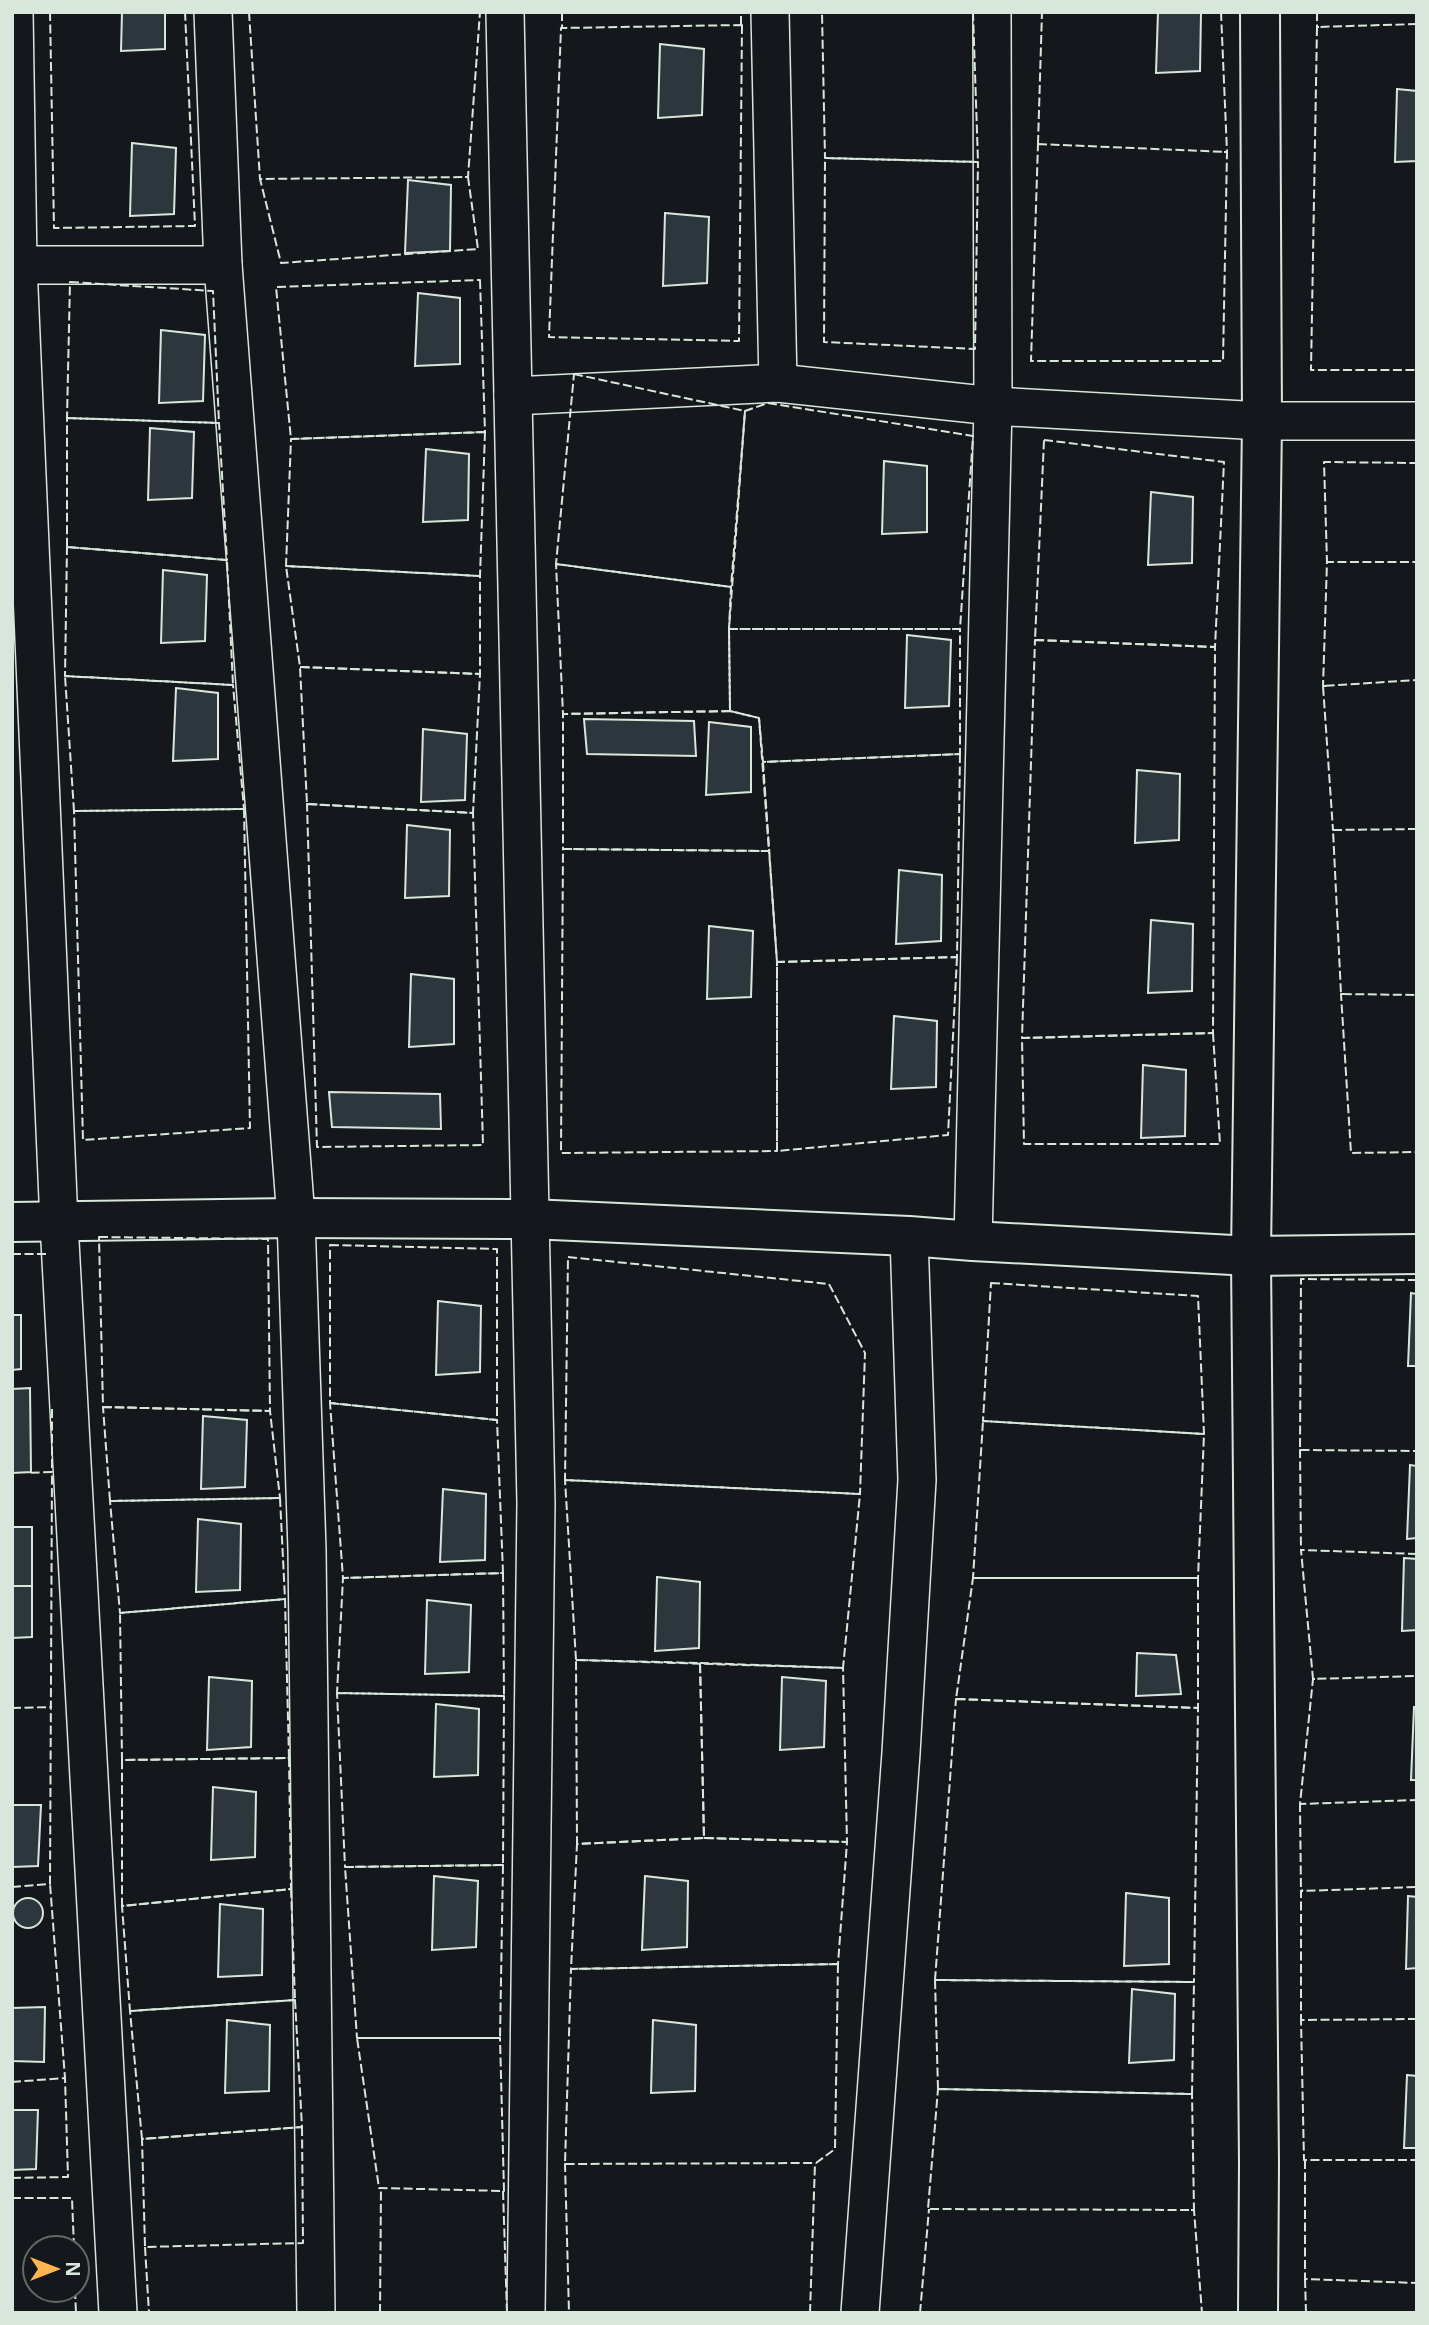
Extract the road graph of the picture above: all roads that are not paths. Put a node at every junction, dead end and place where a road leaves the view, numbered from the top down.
1 (14, 12) edge
2 (213, 12) edge
3 (505, 12) edge
4 (770, 12) edge
5 (992, 12) edge
6 (1260, 12) edge
7 (19, 265) junction
8 (223, 265) junction
9 (778, 383) junction
10 (513, 396) junction
11 (993, 407) junction
12 (1262, 421) junction
13 (1417, 421) edge
14 (296, 1218) junction
15 (530, 1219) junction
16 (12, 1222) edge
17 (59, 1223) junction
18 (909, 1236) junction
19 (973, 1241) junction
20 (1417, 1254) edge
21 (1251, 1256) junction
22 (118, 2313) edge
23 (316, 2313) edge
24 (526, 2313) edge
25 (860, 2313) edge
26 (1258, 2313) edge

1 - 7 street
2 - 8 street
3 - 10 street
4 - 9 street
5 - 11 street
6 - 12 street
7 - 8 street
7 - 17 street
8 - 14 street
9 - 10 street
9 - 11 street
10 - 15 street
11 - 12 street
11 - 19 street
12 - 13 street
12 - 21 street
14 - 15 street
14 - 17 street
14 - 23 street
15 - 18 street
15 - 24 street
16 - 17 street
17 - 22 street
18 - 19 street
18 - 25 street
19 - 21 street
20 - 21 street
21 - 26 street

